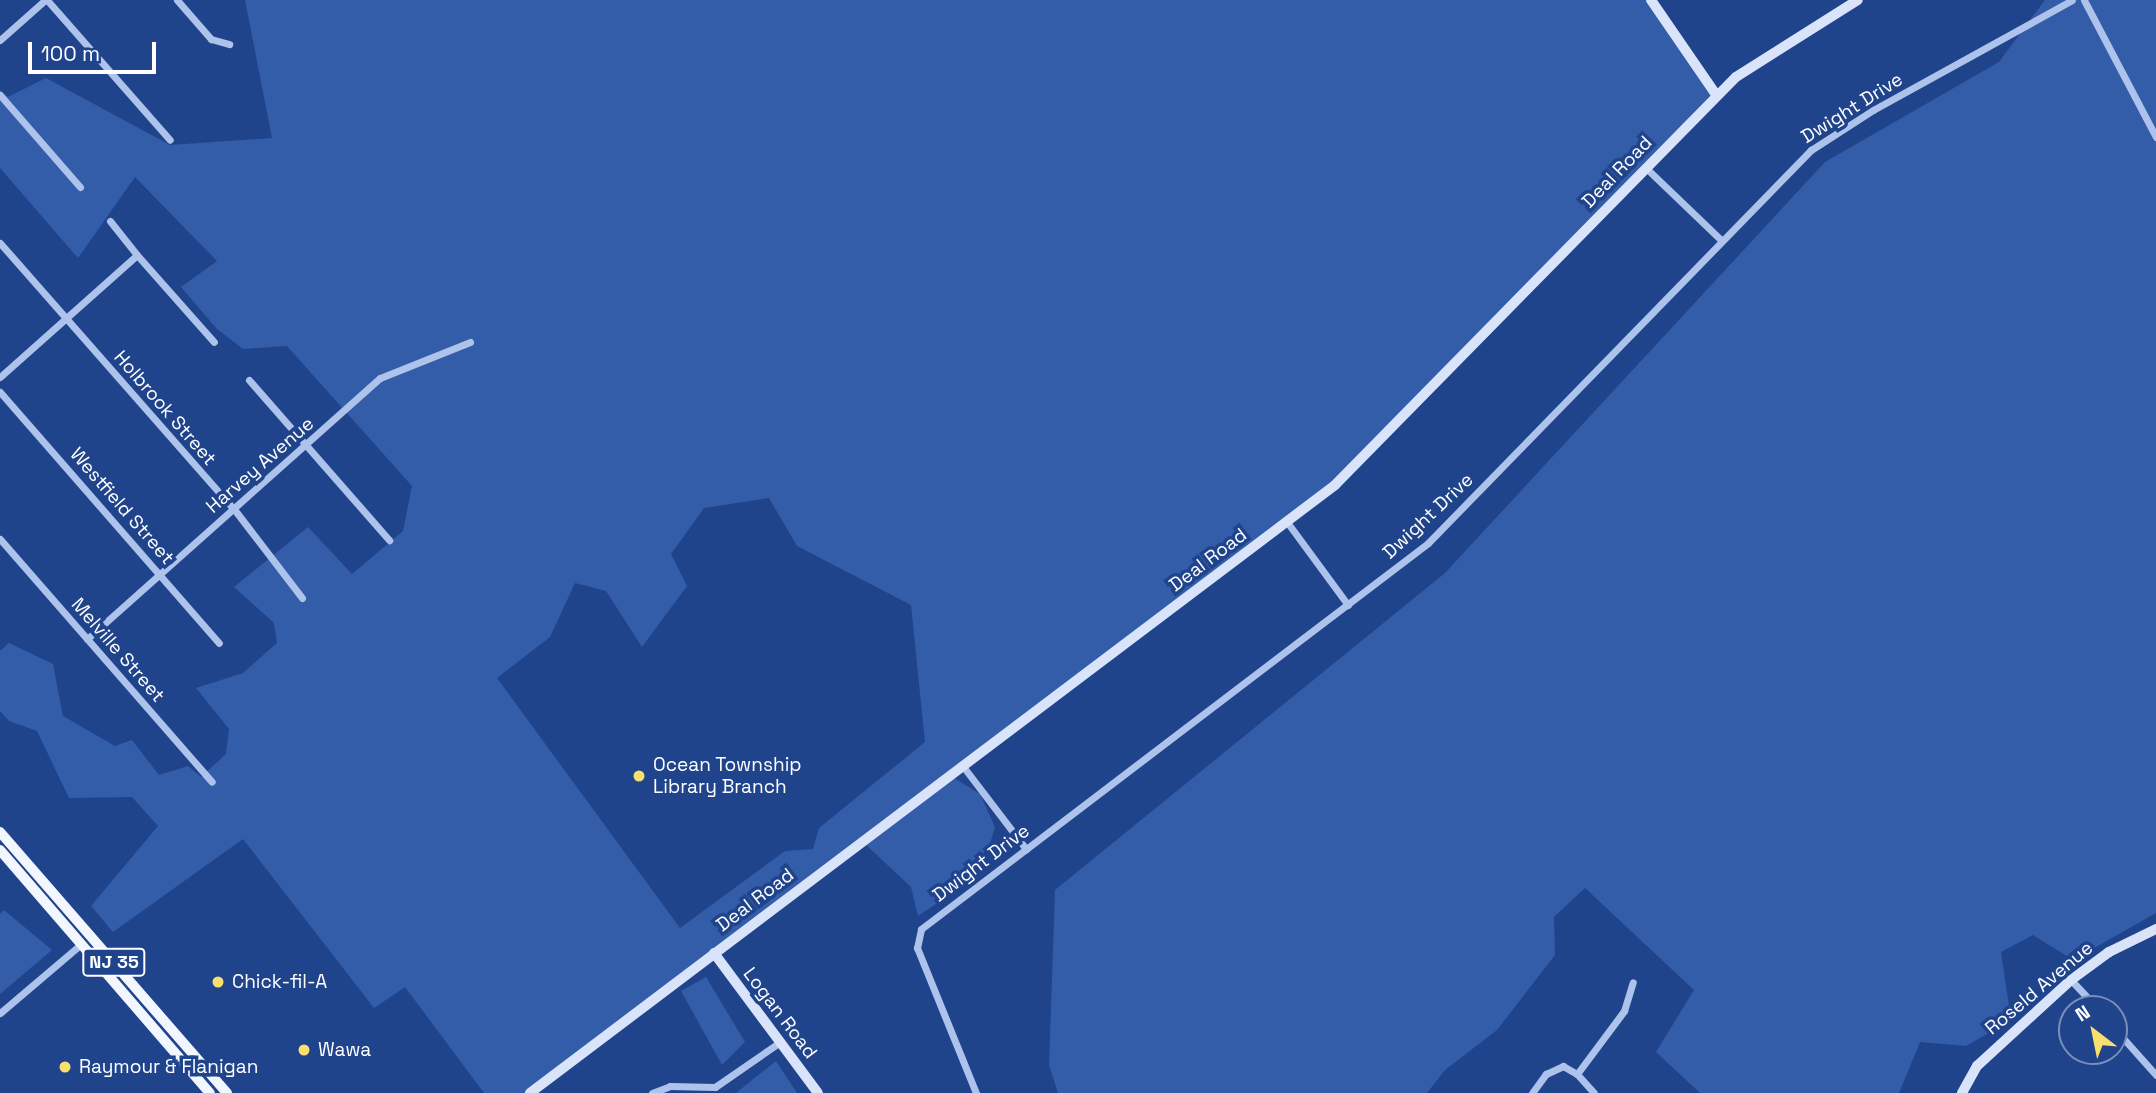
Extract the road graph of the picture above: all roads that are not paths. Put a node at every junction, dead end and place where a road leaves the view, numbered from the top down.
1 (46, 0) edge
2 (177, 0) edge
3 (1651, 0) edge
4 (1858, 0) edge
5 (2072, 0) edge
6 (2084, 0) edge
7 (0, 40) edge
8 (229, 44) dead end
9 (0, 95) edge
10 (1717, 96) junction
11 (2156, 137) edge
12 (170, 140) dead end
13 (1646, 168) junction
14 (80, 187) dead end
15 (110, 221) dead end
16 (1721, 240) junction
17 (0, 243) edge
18 (137, 254) junction
19 (64, 316) junction
20 (215, 342) dead end
21 (470, 342) dead end
22 (0, 377) edge
23 (249, 380) dead end
24 (0, 392) edge
25 (307, 446) junction
26 (234, 509) junction
27 (1287, 522) junction
28 (0, 540) edge
29 (389, 540) dead end
30 (161, 574) junction
31 (302, 598) dead end
32 (1348, 606) junction
33 (87, 639) junction
34 (219, 643) dead end
35 (962, 765) junction
36 (212, 782) dead end
37 (0, 832) edge
38 (1026, 849) junction
39 (0, 850) edge
40 (2156, 929) edge
41 (81, 944) junction
42 (714, 953) junction
43 (2071, 980) junction
44 (1633, 982) dead end
45 (2085, 995) edge
46 (0, 1013) edge
47 (780, 1042) junction
48 (2128, 1044) edge
49 (1577, 1074) junction
50 (2156, 1075) edge
51 (210, 1093) edge
52 (227, 1093) edge
53 (530, 1093) edge
54 (652, 1093) edge
55 (818, 1093) edge
56 (976, 1093) edge
57 (1532, 1093) edge
58 (1594, 1093) edge
59 (1962, 1093) edge

1 - 7 street
1 - 12 street
2 - 8 street
3 - 10 street
4 - 10 street, Deal Road
5 - 16 street, Dwight Drive
6 - 11 street
9 - 14 street
10 - 13 street, Deal Road
13 - 16 street
13 - 27 street, Deal Road
15 - 18 street
16 - 32 street, Dwight Drive
17 - 19 street, Holbrook Street
18 - 19 street
18 - 20 street
19 - 22 street
19 - 26 street, Holbrook Street
21 - 25 street, Harvey Avenue
23 - 25 street
24 - 30 street, Westfield Street
25 - 26 street, Harvey Avenue
25 - 29 street
26 - 30 street, Harvey Avenue
26 - 31 street, Holbrook Street
27 - 32 street
27 - 35 street, Deal Road
28 - 33 street, Melville Street
30 - 33 street, Harvey Avenue
30 - 34 street, Westfield Street
32 - 38 street, Dwight Drive
33 - 36 street, Melville Street
35 - 38 street
35 - 42 street, Deal Road
37 - 52 main road, NJ 35
38 - 56 street, Dwight Drive
39 - 41 main road, NJ 35
40 - 43 street, Roseld Avenue
41 - 46 street
41 - 51 main road, NJ 35
42 - 47 street, Logan Road
42 - 53 street, Deal Road
43 - 45 street
43 - 59 street, Roseld Avenue
44 - 49 street
47 - 54 street
47 - 55 street, Logan Road
48 - 50 street
49 - 57 street
49 - 58 street

